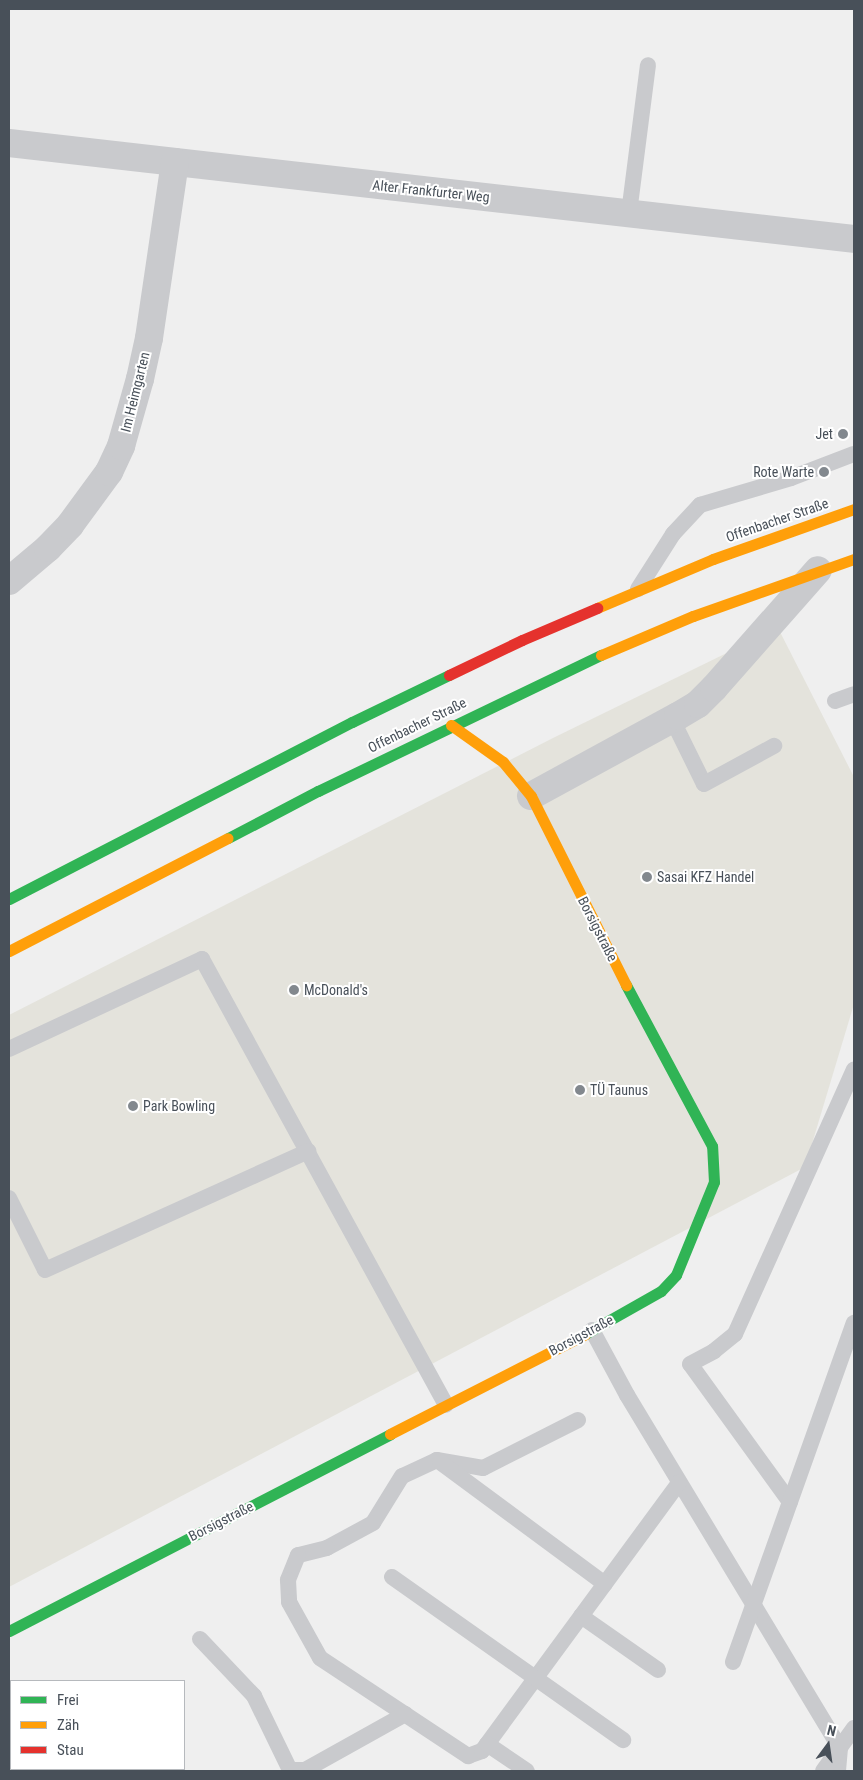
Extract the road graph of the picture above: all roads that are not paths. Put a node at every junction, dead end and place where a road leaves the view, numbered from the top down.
1 (648, 65) dead end
2 (9, 142) edge
3 (175, 162) junction
4 (629, 214) junction
5 (854, 239) edge
6 (854, 454) edge
7 (854, 510) edge
8 (854, 559) edge
9 (818, 570) junction
10 (9, 581) edge
11 (637, 590) junction
12 (854, 694) edge
13 (835, 701) dead end
14 (672, 719) junction
15 (450, 725) junction
16 (774, 746) dead end
17 (531, 796) junction
18 (9, 899) edge
19 (9, 951) edge
20 (9, 1049) edge
21 (854, 1069) edge
22 (308, 1150) junction
23 (9, 1198) edge
24 (854, 1323) edge
25 (592, 1330) junction
26 (446, 1405) junction
27 (578, 1420) dead end
28 (437, 1460) junction
29 (679, 1483) junction
30 (790, 1502) junction
31 (392, 1577) dead end
32 (605, 1584) junction
33 (753, 1606) junction
34 (581, 1616) junction
35 (9, 1631) edge
36 (200, 1639) dead end
37 (733, 1662) dead end
38 (658, 1670) dead end
39 (535, 1679) junction
40 (405, 1714) junction
41 (854, 1728) edge
42 (623, 1740) dead end
43 (487, 1744) junction
44 (840, 1748) junction
45 (527, 1771) edge
46 (823, 1771) edge
47 (838, 1771) edge

1 - 4 lane
2 - 3 street, Alter Frankfurter Weg
3 - 4 street, Alter Frankfurter Weg
3 - 10 street, Im Heimgarten
4 - 5 street, Alter Frankfurter Weg
6 - 11 lane
7 - 11 main road, Offenbacher Straße
8 - 9 main road, Offenbacher Straße
9 - 14 street
9 - 15 main road, Offenbacher Straße
11 - 18 main road, Offenbacher Straße
12 - 13 lane
14 - 16 lane
14 - 17 street
15 - 17 main road, Borsigstraße
15 - 19 main road, Offenbacher Straße
17 - 25 main road, Borsigstraße
20 - 22 lane
21 - 30 lane
22 - 23 lane
22 - 26 lane
24 - 30 lane
25 - 26 main road, Borsigstraße
25 - 29 lane
26 - 35 main road, Borsigstraße
27 - 28 lane
28 - 32 lane
28 - 40 lane
29 - 32 lane
29 - 33 lane
30 - 33 lane
31 - 39 lane
32 - 34 lane
33 - 37 lane
33 - 44 lane
34 - 38 lane
34 - 39 lane
36 - 40 lane
39 - 42 lane
39 - 43 lane
40 - 43 lane
41 - 44 lane
43 - 45 lane
44 - 46 lane
44 - 47 lane

